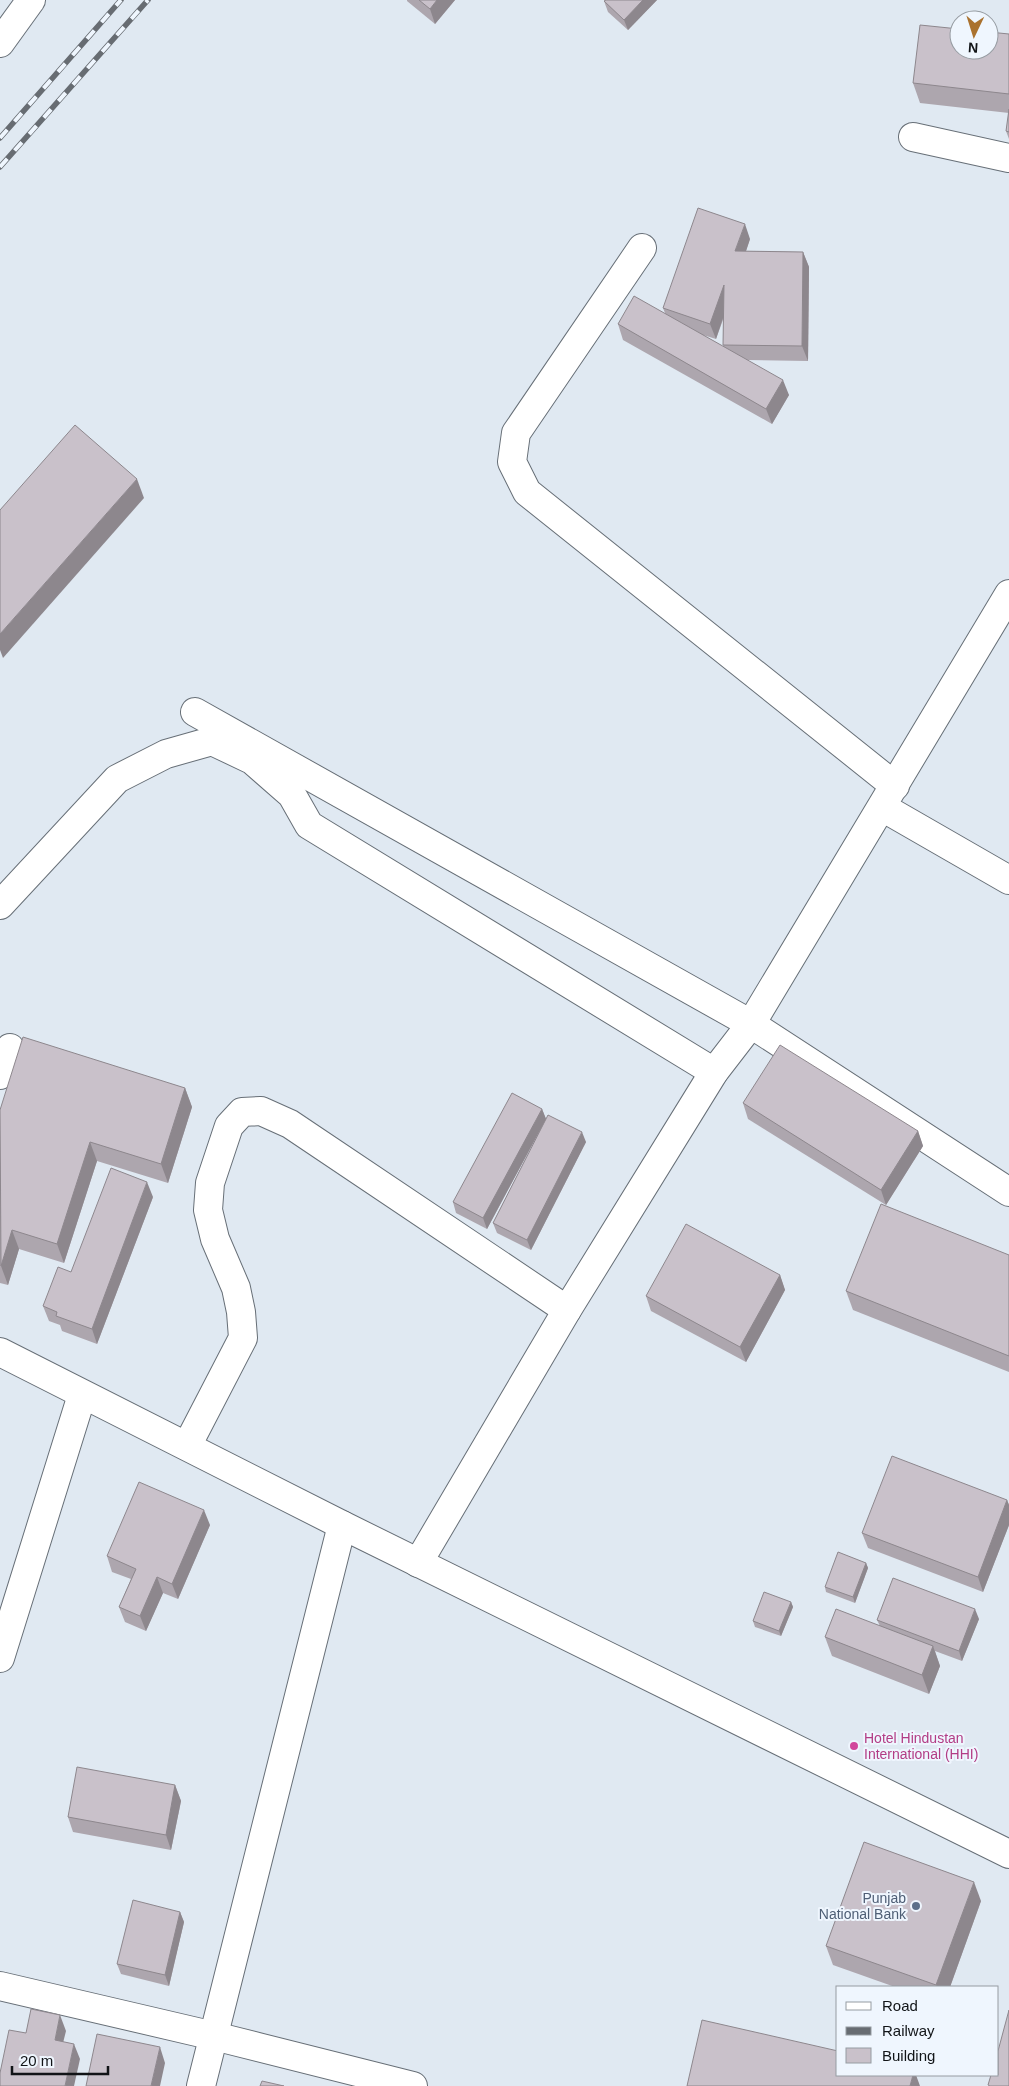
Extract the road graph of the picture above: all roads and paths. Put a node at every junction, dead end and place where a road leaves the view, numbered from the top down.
1 (32, 0) edge
2 (0, 43) edge
3 (913, 137) dead end
4 (1009, 158) edge
5 (642, 248) dead end
6 (1005, 612) edge
7 (195, 712) dead end
8 (889, 796) junction
9 (1009, 880) edge
10 (0, 905) edge
11 (751, 1024) junction
12 (10, 1048) dead end
13 (714, 1072) junction
14 (0, 1075) edge
15 (1009, 1192) edge
16 (567, 1310) junction
17 (0, 1352) edge
18 (82, 1395) junction
19 (187, 1446) junction
20 (342, 1525) junction
21 (418, 1563) junction
22 (0, 1658) edge
23 (1009, 1854) edge
24 (0, 1986) edge
25 (214, 2036) junction
26 (201, 2086) edge
27 (413, 2086) edge

1 - 2 street
3 - 4 street
5 - 8 street
6 - 8 street
7 - 11 street
8 - 9 street
8 - 11 street
10 - 13 street
11 - 13 street
11 - 15 street
12 - 14 street
13 - 16 street
16 - 19 street
16 - 21 street
17 - 18 street
18 - 19 street
18 - 22 street
19 - 20 street
20 - 21 street
20 - 25 street
21 - 23 street
24 - 25 street
25 - 26 street
25 - 27 street

